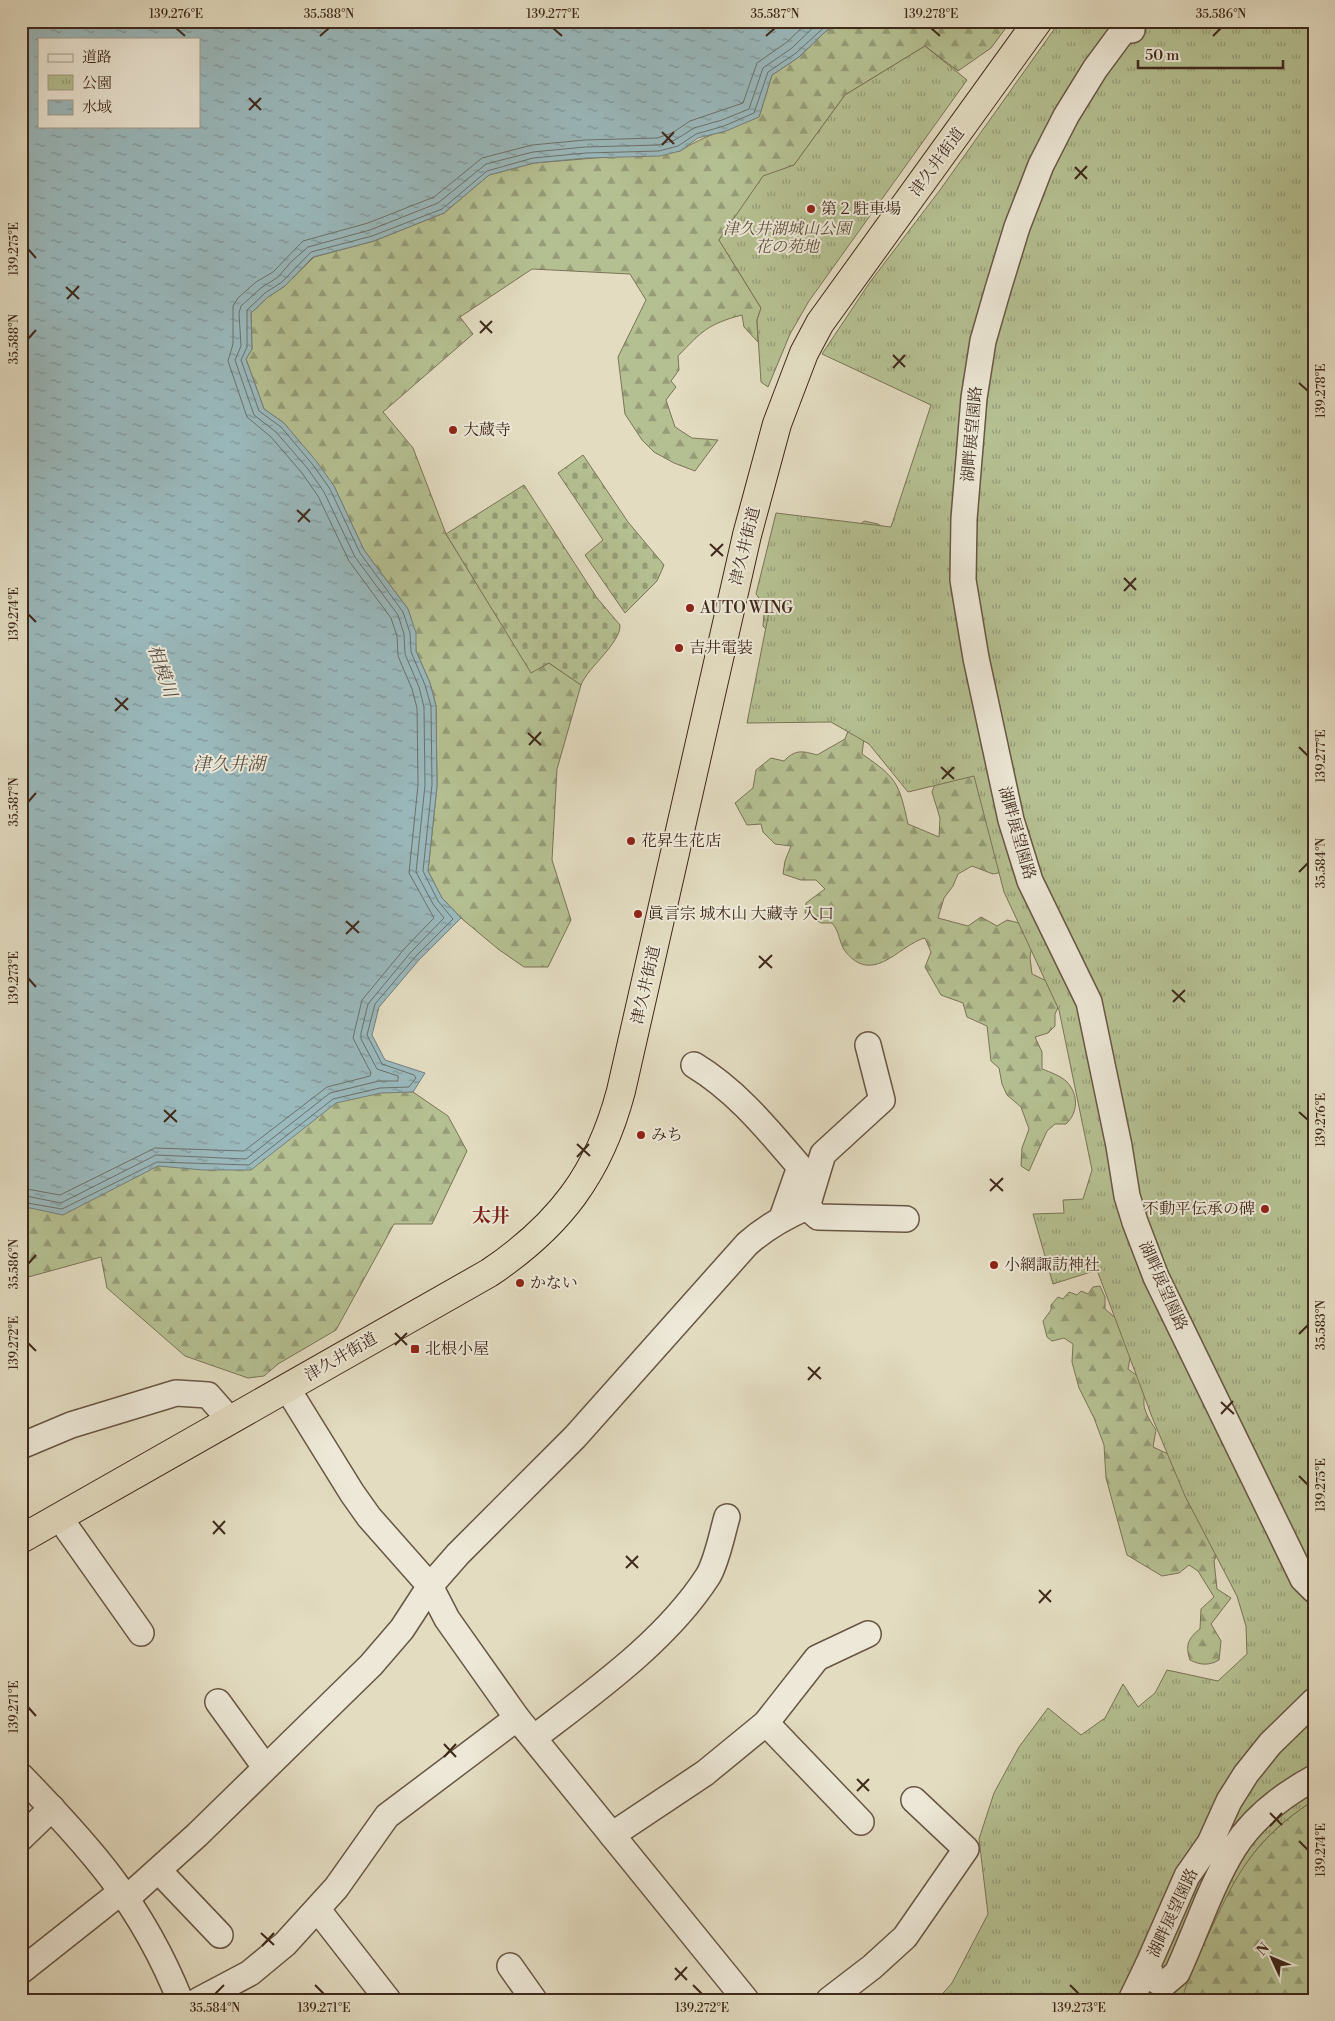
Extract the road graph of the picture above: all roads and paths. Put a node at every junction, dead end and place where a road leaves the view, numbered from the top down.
1 (1038, 21) edge
2 (1134, 26) edge
3 (868, 1044) dead end
4 (694, 1065) dead end
5 (807, 1207) junction
6 (782, 1218) junction
7 (906, 1219) dead end
8 (287, 1388) junction
9 (230, 1420) junction
10 (21, 1446) edge
11 (59, 1517) junction
12 (728, 1517) dead end
13 (21, 1539) edge
14 (430, 1586) junction
15 (1314, 1590) edge
16 (141, 1633) dead end
17 (868, 1634) dead end
18 (1314, 1701) edge
19 (218, 1702) dead end
20 (517, 1718) junction
21 (766, 1723) junction
22 (535, 1737) junction
23 (265, 1767) junction
24 (21, 1776) edge
25 (1314, 1778) edge
26 (914, 1800) dead end
27 (52, 1808) junction
28 (861, 1822) dead end
29 (612, 1835) junction
30 (21, 1838) edge
31 (159, 1871) junction
32 (125, 1894) junction
33 (318, 1910) junction
34 (220, 1935) dead end
35 (510, 1966) dead end
36 (1146, 1970) junction
37 (21, 1971) edge
38 (180, 2000) edge
39 (199, 2000) edge
40 (388, 2000) edge
41 (534, 2000) edge
42 (746, 2000) edge
43 (829, 2000) edge
44 (1131, 2000) edge

1 - 8 highway, 津久井街道
2 - 15 street, 湖畔展望園路
3 - 5 street
4 - 6 street
5 - 6 street
5 - 7 street
6 - 14 street
8 - 9 highway, 津久井街道
8 - 14 street
9 - 10 street
9 - 11 highway, 津久井街道
11 - 13 highway, 津久井街道
11 - 16 street
12 - 22 street
14 - 20 street
14 - 23 street
17 - 21 street
18 - 36 street, 湖畔展望園路
19 - 23 street
20 - 22 street
20 - 33 street
21 - 28 street
21 - 29 street
22 - 29 street
23 - 31 street
24 - 27 street
25 - 36 street, 湖畔展望園路
26 - 43 street
27 - 30 street
27 - 32 street
29 - 42 street
31 - 32 street
31 - 34 street
32 - 37 street
32 - 38 street
33 - 39 street
33 - 40 street
35 - 41 street
36 - 44 street

